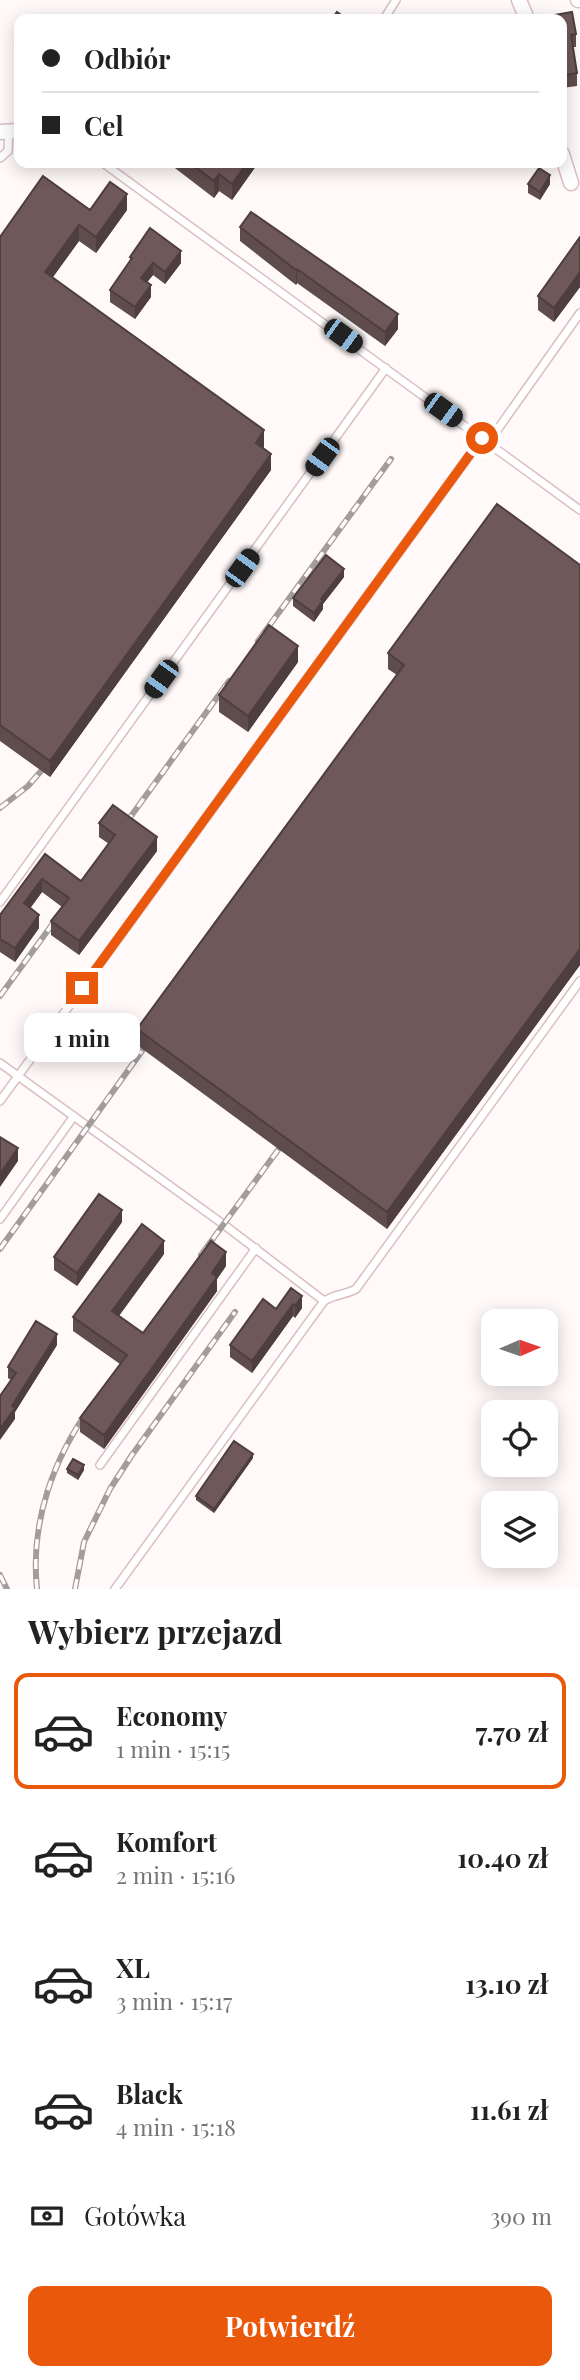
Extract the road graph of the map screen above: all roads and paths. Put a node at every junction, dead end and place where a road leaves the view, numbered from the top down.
1 (9, 132) edge
2 (0, 158) edge
3 (110, 168) edge
4 (566, 168) edge
5 (571, 183) dead end
6 (580, 313) edge
7 (386, 368) junction
8 (485, 440) junction
9 (580, 510) edge
10 (0, 902) edge
11 (580, 981) edge
12 (0, 1063) edge
13 (18, 1076) junction
14 (0, 1101) edge
15 (74, 1116) junction
16 (0, 1219) edge
17 (256, 1248) junction
18 (324, 1301) junction
19 (100, 1465) dead end
20 (115, 1589) edge

1 - 2 lane
3 - 7 lane
4 - 5 street
6 - 8 lane
7 - 8 lane
7 - 10 lane
8 - 9 lane
8 - 13 lane
11 - 18 lane
12 - 13 lane
13 - 14 lane
13 - 15 lane
15 - 16 lane
15 - 17 lane
17 - 18 lane
17 - 19 lane
18 - 20 lane

